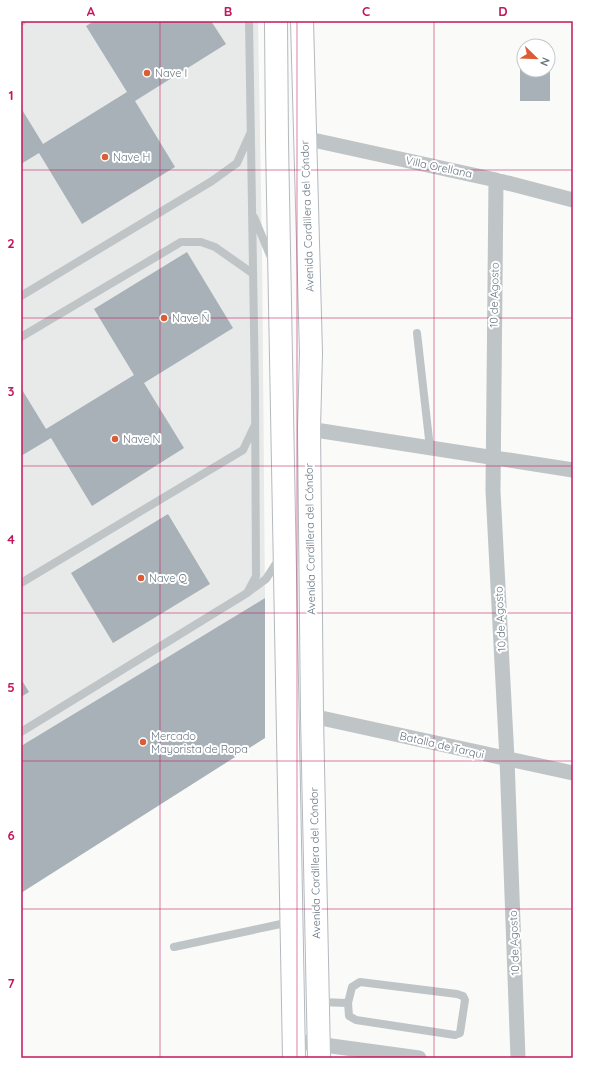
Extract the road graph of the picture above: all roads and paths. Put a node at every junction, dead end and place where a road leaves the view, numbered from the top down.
1 (249, 21) edge
2 (276, 21) edge
3 (302, 21) edge
4 (251, 132) junction
5 (304, 138) junction
6 (496, 180) junction
7 (573, 200) edge
8 (252, 213) junction
9 (252, 273) junction
10 (280, 280) junction
11 (21, 296) edge
12 (417, 333) dead end
13 (21, 337) edge
14 (255, 424) junction
15 (308, 430) junction
16 (430, 448) junction
17 (493, 458) junction
18 (573, 470) edge
19 (285, 550) junction
20 (21, 583) edge
21 (247, 593) junction
22 (312, 716) junction
23 (21, 732) edge
24 (507, 759) junction
25 (573, 773) edge
26 (292, 921) junction
27 (174, 947) dead end
28 (318, 1002) junction
29 (348, 1003) junction
30 (294, 1049) edge
31 (319, 1051) edge
32 (419, 1058) edge
33 (518, 1058) edge

1 - 4 lane
2 - 10 street
3 - 5 street, Avenida Cordillera del Cóndor
4 - 8 lane
4 - 11 lane
5 - 6 street, Villa Orellana
5 - 15 street, Avenida Cordillera del Cóndor
6 - 7 street, Villa Orellana
6 - 17 street, 10 de Agosto
8 - 9 lane
8 - 10 lane
9 - 13 lane
9 - 14 lane
10 - 19 street
12 - 16 lane
14 - 20 lane
14 - 21 lane
15 - 16 street
15 - 22 street, Avenida Cordillera del Cóndor
16 - 17 street
17 - 18 street
17 - 24 street, 10 de Agosto
19 - 21 lane
19 - 26 street
21 - 23 lane
22 - 24 street, Batalla de Tarqui
22 - 28 street, Avenida Cordillera del Cóndor
24 - 25 street, Batalla de Tarqui
24 - 33 street, 10 de Agosto
26 - 27 lane
26 - 30 street
28 - 29 lane
28 - 31 street, Avenida Cordillera del Cóndor
29 - 29 lane
30 - 31 street
31 - 32 street

